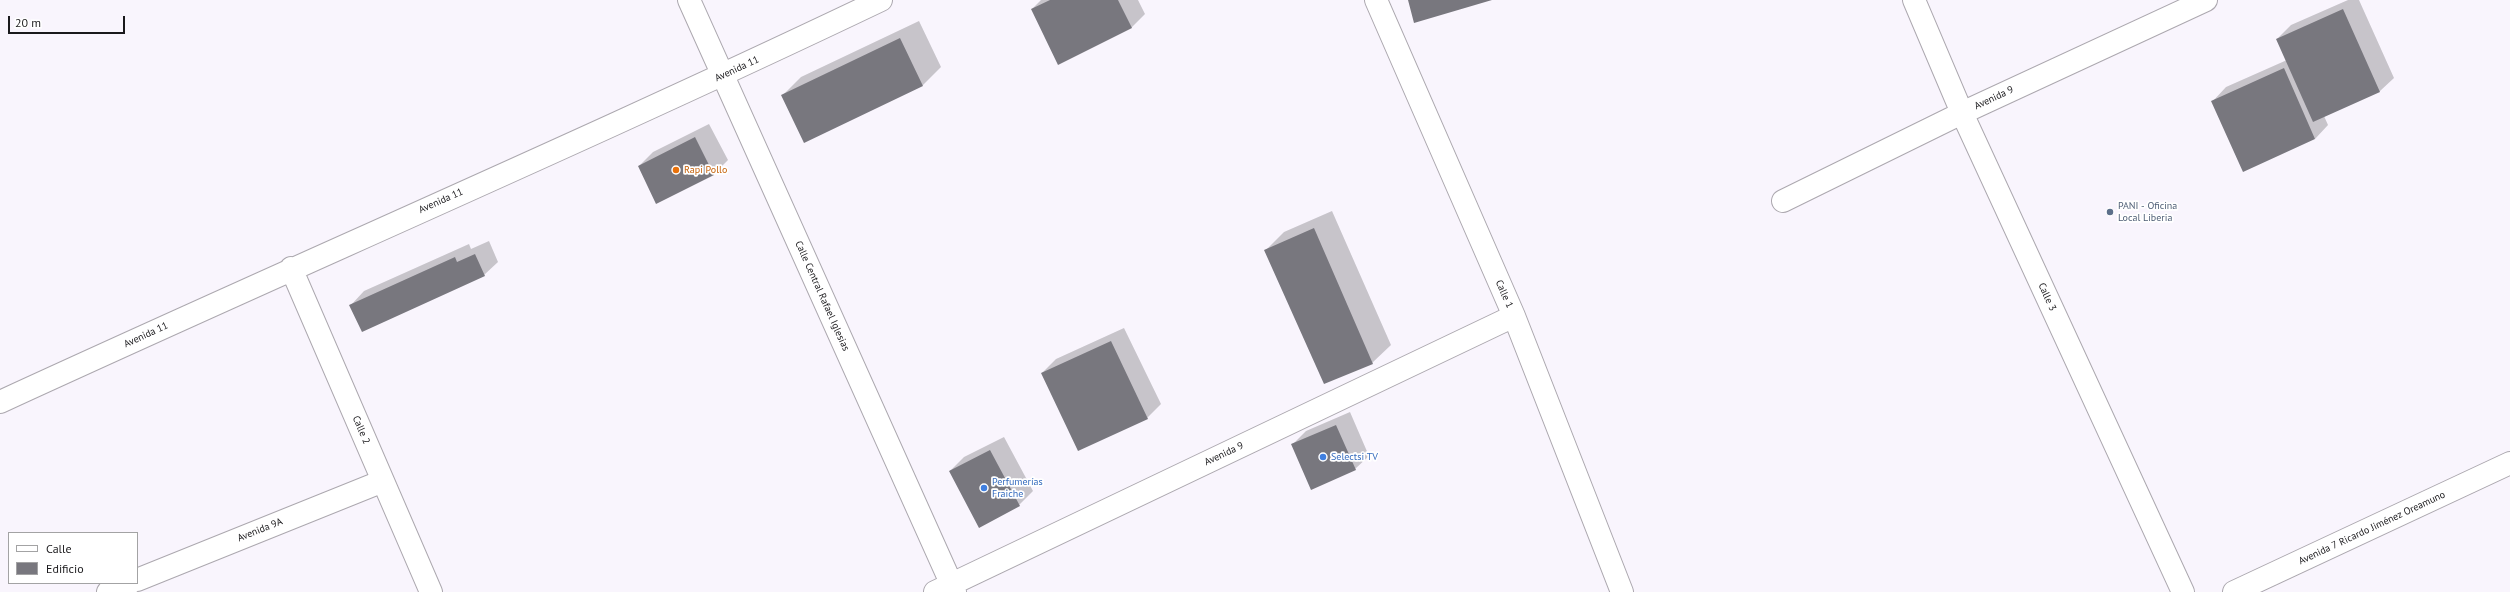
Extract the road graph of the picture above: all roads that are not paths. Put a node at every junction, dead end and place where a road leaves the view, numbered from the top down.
1 (689, 0) edge
2 (881, 0) edge
3 (1376, 0) edge
4 (1914, 0) edge
5 (2206, 0) edge
6 (723, 76) junction
7 (1962, 113) junction
8 (1783, 201) dead end
9 (291, 268) junction
10 (1514, 316) junction
11 (0, 402) edge
12 (2510, 464) edge
13 (383, 481) junction
14 (138, 580) edge
15 (128, 584) edge
16 (947, 589) edge
17 (108, 592) edge
18 (431, 592) edge
19 (1622, 592) edge
20 (2183, 592) edge
21 (2234, 592) edge

1 - 6 street, Calle Central Rafael Iglesias
2 - 6 street, Avenida 11
3 - 10 street, Calle 1
4 - 7 street, Calle 3
5 - 7 street, Avenida 9
6 - 9 street, Avenida 11
6 - 16 street, Calle Central Rafael Iglesias
7 - 8 street, Avenida 9
7 - 20 street, Calle 3
9 - 11 street, Avenida 11
9 - 13 street, Calle 2
10 - 16 street, Avenida 9
10 - 19 street, Calle 1
12 - 21 street, Avenida 7 Ricardo Jiménez Oreamuno
13 - 14 street, Avenida 9A
13 - 18 street, Calle 2
15 - 17 street

